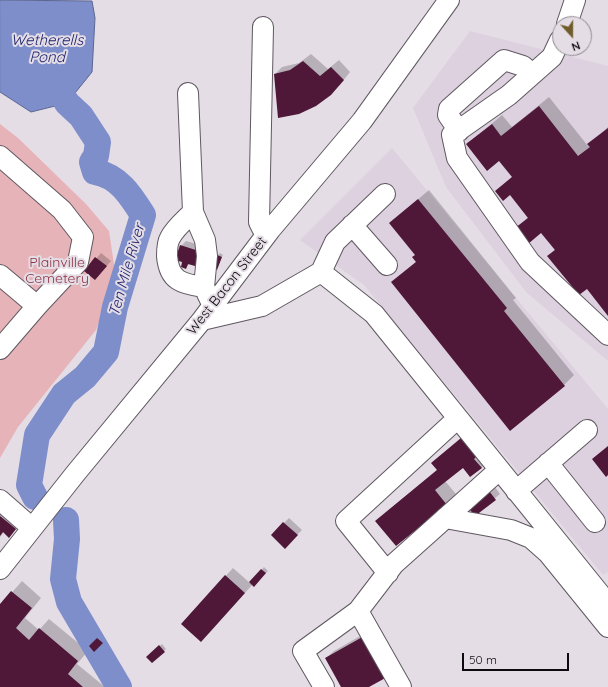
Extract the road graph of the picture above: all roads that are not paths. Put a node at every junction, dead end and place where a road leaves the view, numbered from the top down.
1 (449, 0) edge
2 (575, 0) edge
3 (570, 16) edge
4 (264, 27) dead end
5 (552, 56) edge
6 (532, 74) junction
7 (188, 93) dead end
8 (459, 131) junction
9 (0, 156) edge
10 (384, 194) dead end
11 (193, 212) junction
12 (352, 226) junction
13 (268, 234) junction
14 (387, 265) dead end
15 (321, 272) junction
16 (0, 275) edge
17 (204, 287) junction
18 (36, 306) junction
19 (207, 313) junction
20 (608, 335) edge
21 (0, 349) edge
22 (458, 418) junction
23 (588, 430) dead end
24 (548, 463) junction
25 (499, 470) junction
26 (516, 491) junction
27 (0, 500) edge
28 (446, 518) junction
29 (596, 522) dead end
30 (32, 528) junction
31 (0, 570) edge
32 (388, 573) junction
33 (608, 604) edge
34 (358, 611) junction
35 (608, 627) edge
36 (324, 687) edge
37 (401, 687) edge

1 - 13 street, West Bacon Street
2 - 3 street
4 - 13 street
5 - 6 street
6 - 8 street
6 - 8 street
7 - 11 street
8 - 20 street
9 - 18 street
10 - 12 street
11 - 17 street
11 - 17 street
12 - 14 street
12 - 15 street
13 - 19 street, West Bacon Street
15 - 19 street
15 - 22 street
16 - 18 street
17 - 19 street
18 - 21 street
19 - 30 street, West Bacon Street
22 - 25 street
22 - 32 street
23 - 24 street
24 - 26 street
24 - 29 street
25 - 26 street
25 - 28 street
26 - 33 street
27 - 30 street
28 - 32 street
28 - 35 street
30 - 31 street, West Bacon Street
32 - 34 street
34 - 36 street
34 - 37 street

